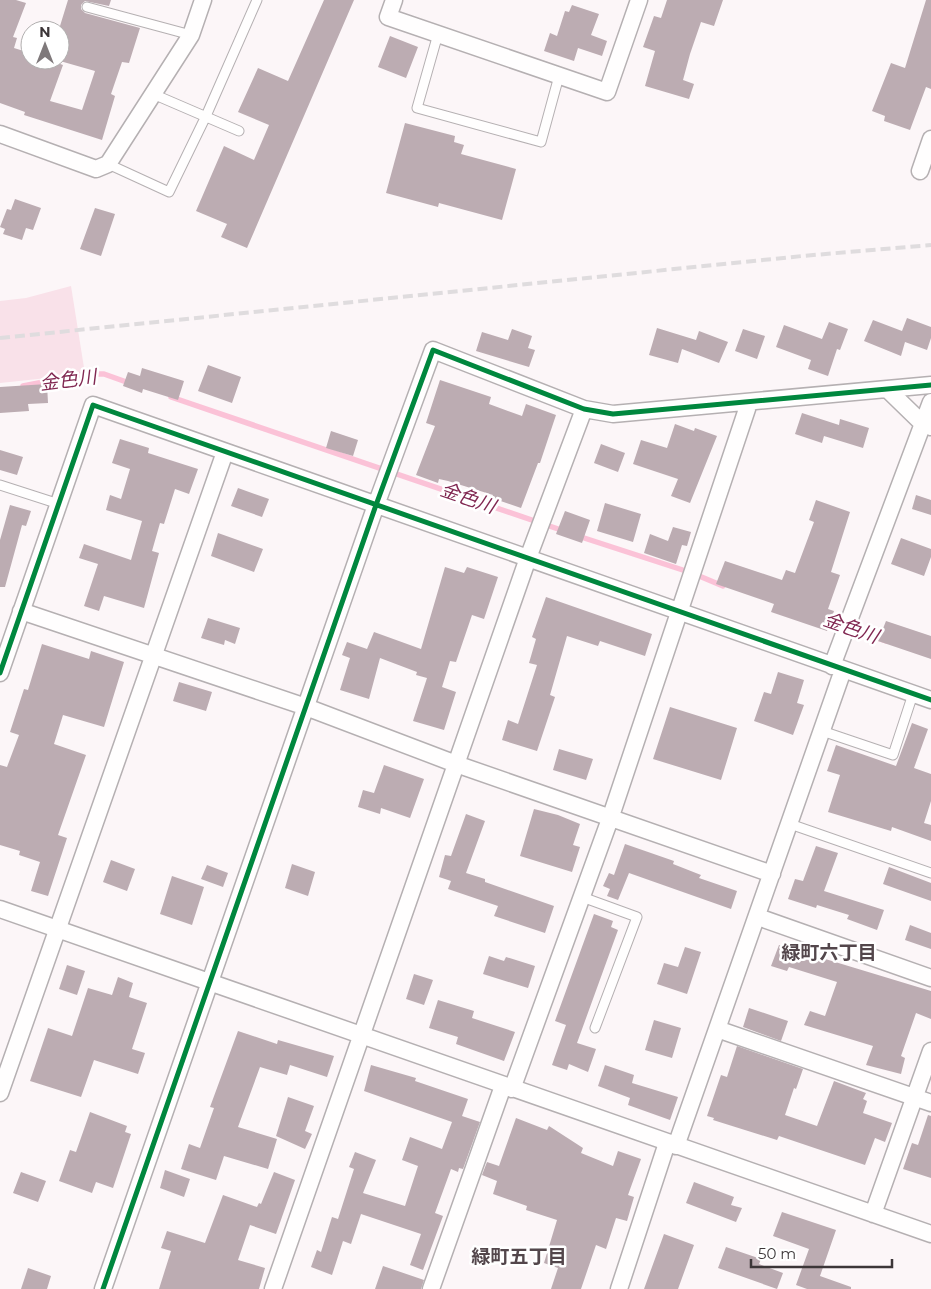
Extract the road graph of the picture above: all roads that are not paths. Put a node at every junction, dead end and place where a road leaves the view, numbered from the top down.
1 (203, 0) edge
2 (257, 0) edge
3 (394, 0) edge
4 (638, 0) edge
5 (87, 7) dead end
6 (438, 34) junction
7 (191, 35) junction
8 (559, 76) junction
9 (153, 94) junction
10 (206, 116) junction
11 (239, 131) dead end
12 (0, 134) edge
13 (931, 139) edge
14 (108, 164) junction
15 (920, 171) dead end
16 (931, 384) edge
17 (887, 389) junction
18 (931, 402) edge
19 (749, 403) junction
20 (584, 409) junction
21 (927, 426) edge
22 (225, 452) junction
23 (0, 485) edge
24 (59, 504) junction
25 (376, 505) junction
26 (528, 558) junction
27 (21, 611) junction
28 (680, 612) junction
29 (155, 658) junction
30 (838, 668) junction
31 (0, 673) edge
32 (914, 694) junction
33 (931, 700) edge
34 (306, 707) junction
35 (822, 731) junction
36 (456, 764) junction
37 (610, 818) junction
38 (790, 824) junction
39 (931, 873) edge
40 (772, 874) junction
41 (582, 896) junction
42 (0, 909) edge
43 (758, 917) junction
44 (58, 929) junction
45 (931, 978) edge
46 (210, 982) junction
47 (595, 1028) dead end
48 (717, 1029) junction
49 (362, 1036) junction
50 (931, 1051) edge
51 (507, 1087) junction
52 (0, 1093) edge
53 (915, 1097) junction
54 (931, 1103) edge
55 (671, 1145) junction
56 (873, 1214) junction
57 (931, 1234) edge
58 (103, 1289) edge
59 (273, 1289) edge
60 (431, 1289) edge
61 (619, 1289) edge

1 - 7 street
2 - 10 lane
3 - 6 street
4 - 8 street
5 - 7 lane
6 - 8 street
6 - 8 lane
7 - 9 street
9 - 10 lane
9 - 14 street
10 - 11 lane
10 - 14 lane
12 - 14 street
13 - 15 street
16 - 17 street
17 - 19 street
17 - 21 street
18 - 21 street
19 - 20 street
19 - 28 street
20 - 25 street
20 - 26 street
21 - 30 street
22 - 24 street
22 - 25 street
22 - 29 street
23 - 24 lane
24 - 27 street
25 - 26 street
25 - 34 street
26 - 28 street
26 - 36 street
27 - 29 street
27 - 31 street
28 - 30 street
28 - 37 street
29 - 34 street
29 - 44 street
30 - 32 street
30 - 35 street
32 - 33 street
32 - 35 lane
34 - 36 street
34 - 46 street
35 - 38 street
36 - 37 street
36 - 49 street
37 - 40 street
37 - 41 street
38 - 39 lane
38 - 40 street
40 - 43 street
41 - 47 lane
41 - 51 street
42 - 44 street
43 - 45 street
43 - 48 street
44 - 46 street
44 - 52 street
46 - 49 street
46 - 58 street
48 - 53 street
48 - 55 street
49 - 51 street
49 - 59 street
50 - 53 street
51 - 55 street
51 - 60 street
53 - 54 street
53 - 56 street
55 - 56 street
55 - 61 street
56 - 57 street

